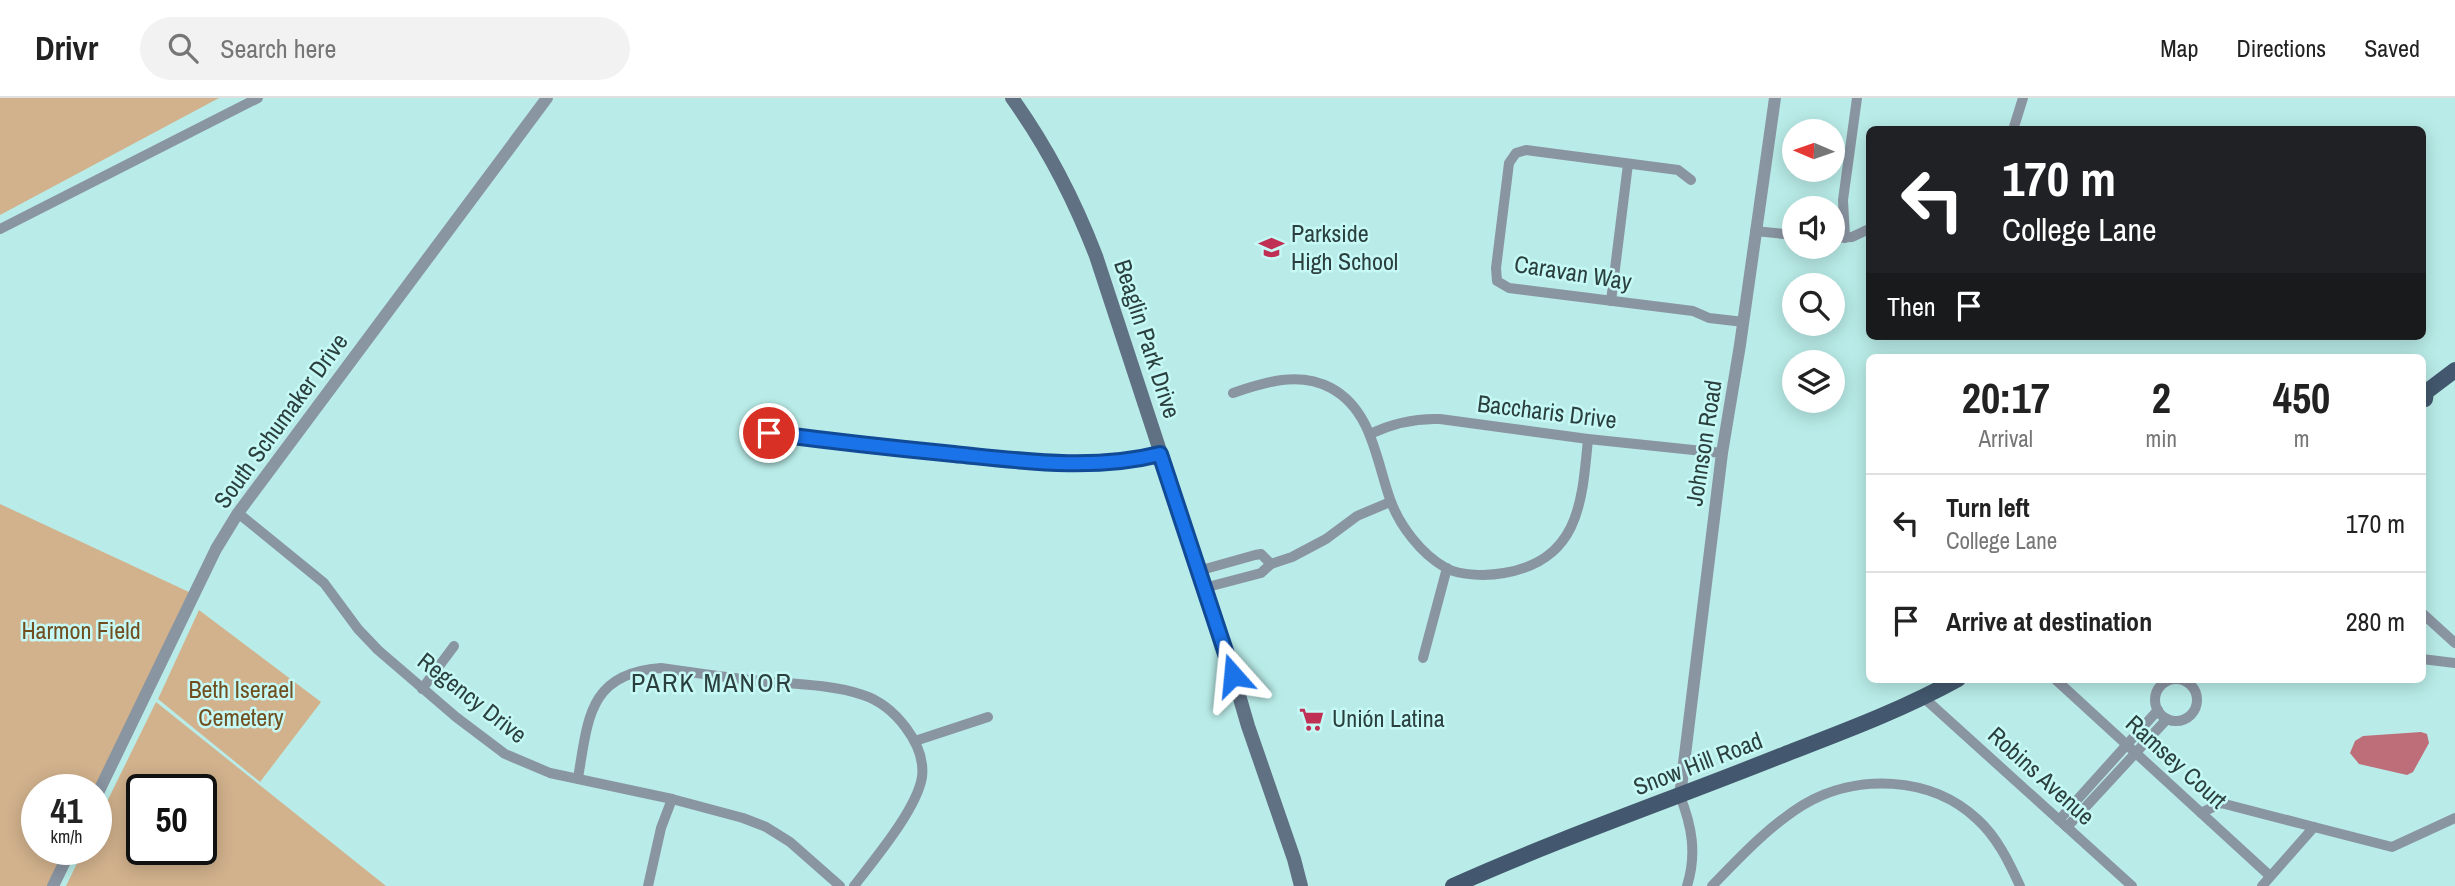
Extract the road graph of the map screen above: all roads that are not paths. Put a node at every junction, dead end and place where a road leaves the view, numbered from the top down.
1 (258, 98) edge
2 (547, 98) edge
3 (1012, 98) edge
4 (1775, 98) edge
5 (1857, 98) edge
6 (2022, 98) edge
7 (2014, 126) edge
8 (1628, 164) junction
9 (1691, 180) dead end
10 (0, 229) edge
11 (1866, 230) edge
12 (1755, 231) junction
13 (1782, 234) edge
14 (1846, 237) joint
15 (1611, 301) junction
16 (1744, 322) junction
17 (2455, 370) edge
18 (2455, 384) edge
19 (2426, 392) edge
20 (1233, 393) dead end
21 (2426, 400) edge
22 (750, 430) dead end
23 (1370, 433) junction
24 (1588, 439) junction
25 (1721, 453) junction
26 (1160, 454) junction
27 (1391, 502) junction
28 (238, 513) junction
29 (1271, 564) junction
30 (1447, 568) junction
31 (1198, 571) junction
32 (1204, 588) junction
33 (2426, 617) edge
34 (2455, 643) edge
35 (454, 646) dead end
36 (1423, 659) dead end
37 (2426, 659) edge
38 (2455, 663) edge
39 (1950, 683) edge
40 (2058, 683) edge
41 (2167, 683) edge
42 (2190, 683) edge
43 (422, 689) junction
44 (1923, 697) junction
45 (2158, 710) junction
46 (988, 717) dead end
47 (2167, 719) junction
48 (915, 741) junction
49 (2130, 750) junction
50 (107, 774) edge
51 (578, 778) junction
52 (1680, 796) junction
53 (672, 799) junction
54 (2201, 813) junction
55 (2455, 818) edge
56 (2063, 824) junction
57 (2314, 827) junction
58 (63, 865) edge
59 (2270, 876) junction
60 (53, 886) edge
61 (648, 886) edge
62 (840, 886) edge
63 (855, 886) edge
64 (1301, 886) edge
65 (1453, 886) edge
66 (1687, 886) edge
67 (1712, 886) edge
68 (2020, 886) edge
69 (2132, 886) edge
70 (2262, 886) edge

1 - 10 street
2 - 28 street, South Schumaker Drive
3 - 26 main road, Beaglin Park Drive
4 - 12 street, Johnson Road
5 - 14 street
6 - 7 street
8 - 9 street, Caravan Way
8 - 15 street
8 - 15 street, Caravan Way
11 - 14 street
12 - 13 street
12 - 16 street, Johnson Road
15 - 16 street, Caravan Way
16 - 25 street, Johnson Road
17 - 19 main road
18 - 21 main road
20 - 23 street
22 - 26 street
23 - 24 street, Baccharis Drive
23 - 27 street
24 - 25 street, Baccharis Drive
24 - 30 street
25 - 52 street, Johnson Road
26 - 31 main road, Beaglin Park Drive
27 - 29 street
27 - 30 street
28 - 43 street, Regency Drive
28 - 50 street, South Schumaker Drive
29 - 31 street
29 - 32 street
30 - 36 street
31 - 32 main road, Beaglin Park Drive
32 - 64 main road, Beaglin Park Drive
33 - 34 street
35 - 43 street
37 - 38 street
39 - 44 main road, Snow Hill Road
40 - 49 street, Ramsey Court
41 - 45 street
42 - 47 street
43 - 51 street, Regency Drive
44 - 52 main road, Snow Hill Road
44 - 56 street, Robins Avenue
45 - 47 street
45 - 49 street
46 - 48 street
47 - 49 street
48 - 51 street
48 - 63 street
49 - 54 street, Ramsey Court
49 - 56 street
51 - 53 street, Regency Drive
52 - 65 main road, Snow Hill Road
52 - 66 street
53 - 61 street
53 - 62 street, Regency Drive
54 - 57 street
54 - 59 street, Ramsey Court
55 - 57 street
56 - 69 street, Robins Avenue
57 - 59 street
58 - 60 street
59 - 70 street
67 - 68 street

